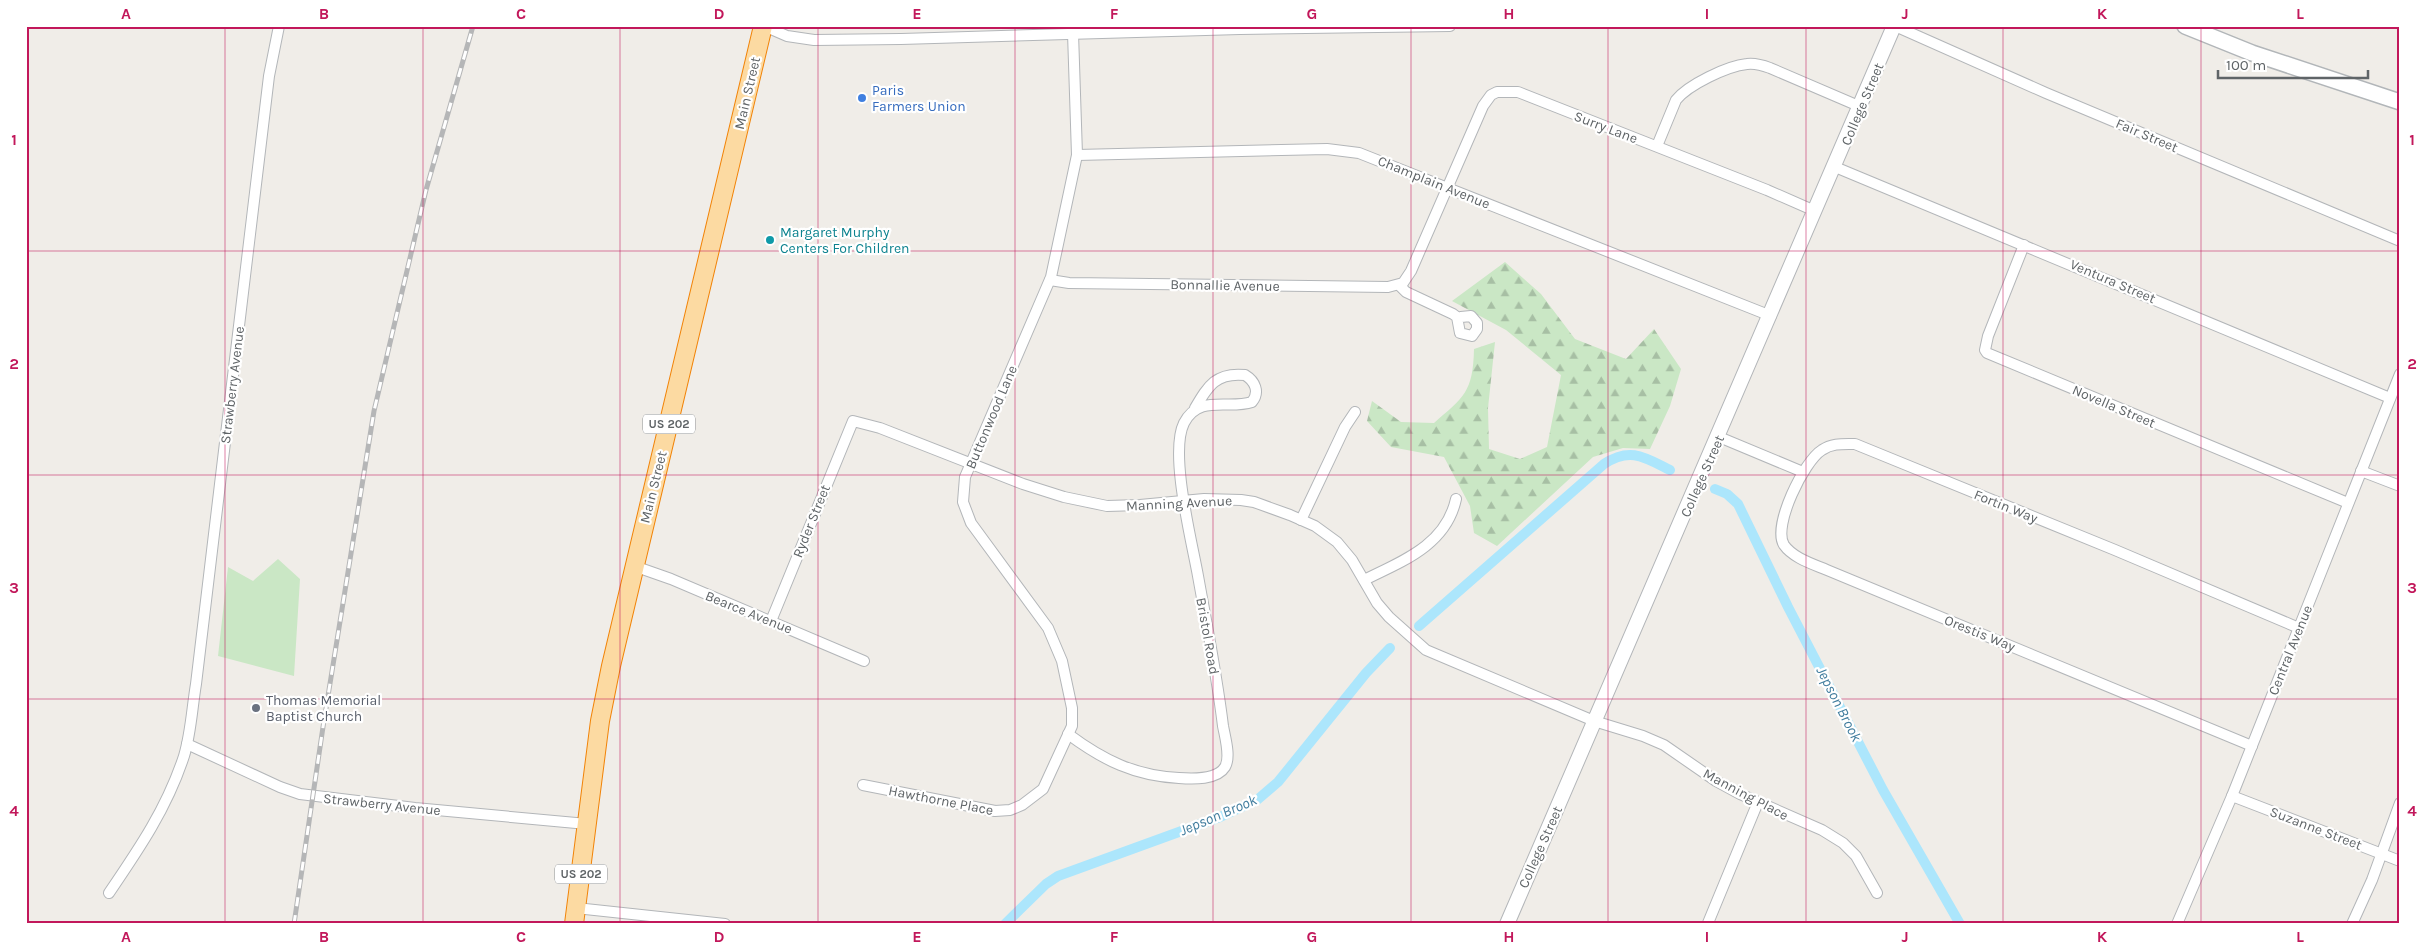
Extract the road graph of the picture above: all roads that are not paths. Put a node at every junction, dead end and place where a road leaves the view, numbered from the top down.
1 (279, 26) edge
2 (764, 26) edge
3 (1450, 26) edge
4 (1895, 26) edge
5 (2185, 26) edge
6 (1073, 33) junction
7 (2400, 102) edge
8 (1861, 107) junction
9 (1657, 146) junction
10 (1077, 154) junction
11 (1834, 167) junction
12 (1448, 187) junction
13 (1815, 211) junction
14 (2400, 241) edge
15 (2024, 245) junction
16 (1050, 280) junction
17 (1399, 285) junction
18 (1771, 316) junction
19 (1461, 317) dead end
20 (2400, 374) edge
21 (2390, 398) junction
22 (1196, 408) junction
23 (1355, 412) dead end
24 (853, 421) joint
25 (1719, 437) junction
26 (971, 464) junction
27 (1803, 472) junction
28 (2361, 472) junction
29 (2400, 486) edge
30 (1456, 499) dead end
31 (1184, 501) junction
32 (2348, 503) junction
33 (1301, 520) junction
34 (634, 566) junction
35 (1364, 580) junction
36 (771, 621) junction
37 (2299, 628) junction
38 (864, 661) dead end
39 (1594, 721) junction
40 (1068, 734) junction
41 (187, 744) junction
42 (2252, 746) junction
43 (863, 785) dead end
44 (2232, 796) junction
45 (1758, 802) junction
46 (2400, 803) edge
47 (587, 824) junction
48 (2381, 854) junction
49 (2400, 861) edge
50 (109, 893) dead end
51 (1878, 893) dead end
52 (575, 916) edge
53 (1708, 923) edge
54 (725, 924) edge
55 (1507, 924) edge
56 (2177, 924) edge
57 (2352, 924) edge

1 - 41 street, Strawberry Avenue
2 - 6 street
2 - 34 highway, Main Street / US 202
3 - 6 street
4 - 8 street, College Street
4 - 14 street, Fair Street
5 - 7 main road
6 - 10 street, Buttonwood Lane
8 - 9 street
8 - 11 street, College Street
9 - 12 street, Surry Lane
9 - 13 street, Surry Lane
10 - 12 street, Champlain Avenue
10 - 16 street, Buttonwood Lane
11 - 13 street, College Street
11 - 15 street, Ventura Street
12 - 17 street, Surry Lane
12 - 18 street, Champlain Avenue
13 - 18 street, College Street
15 - 21 street, Ventura Street
15 - 32 street, Novella Street
16 - 17 street, Bonnallie Avenue
16 - 26 street, Buttonwood Lane
17 - 19 street
18 - 25 street, College Street
20 - 21 street, Central Avenue
21 - 28 street, Central Avenue
22 - 22 street, Bristol Road
22 - 31 street, Bristol Road
23 - 33 street
24 - 26 street, Manning Avenue
24 - 36 street, Ryder Street
25 - 27 street
25 - 39 street, College Street
26 - 31 street, Manning Avenue
26 - 40 street, Buttonwood Lane
27 - 37 street, Fortin Way
27 - 42 street, Orestis Way
28 - 29 street
28 - 32 street, Central Avenue
30 - 35 street
31 - 33 street, Manning Avenue
31 - 40 street, Bristol Road
32 - 37 street, Central Avenue
33 - 35 street, Manning Avenue
34 - 36 street, Bearce Avenue
34 - 47 highway, Main Street / US 202
35 - 39 street, Manning Avenue
36 - 38 street, Bearce Avenue
37 - 42 street, Central Avenue
39 - 45 street, Manning Place
39 - 55 street, College Street
40 - 43 street, Hawthorne Place
41 - 47 street, Strawberry Avenue
41 - 50 street, Strawberry Avenue
42 - 44 street, Central Avenue
44 - 48 street, Suzanne Street
44 - 56 street, Central Avenue
45 - 51 street, Manning Place
45 - 53 street
46 - 48 street
47 - 52 highway, Main Street / US 202
48 - 49 street, Suzanne Street
48 - 57 street
52 - 54 street

